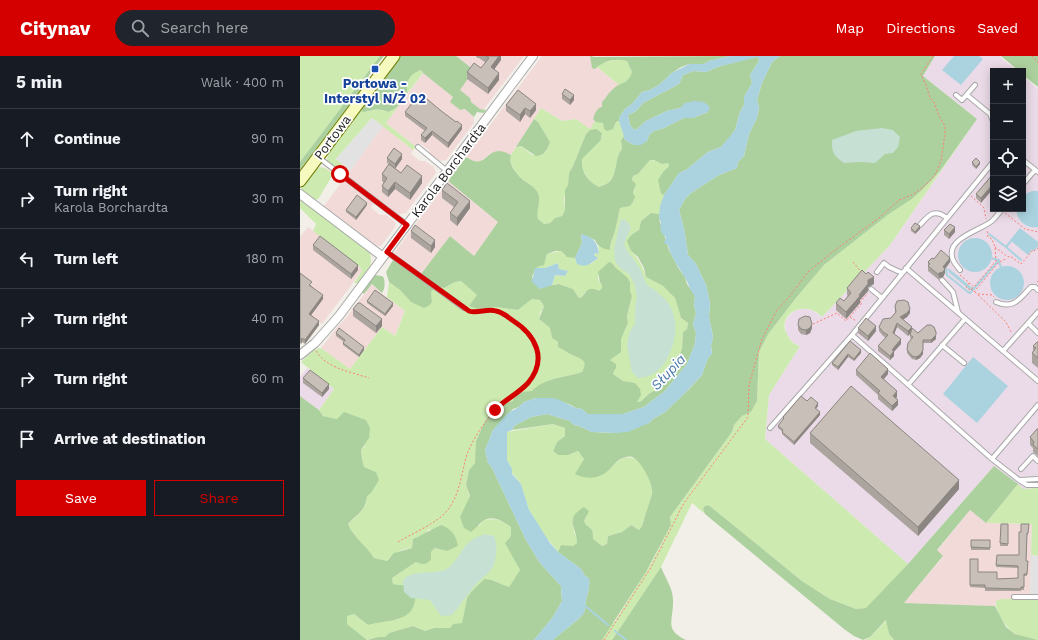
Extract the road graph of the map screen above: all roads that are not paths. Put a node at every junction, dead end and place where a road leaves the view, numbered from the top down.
1 (394, 56) edge
2 (533, 56) edge
3 (975, 86) dead end
4 (956, 95) dead end
5 (967, 95) junction
6 (990, 114) edge
7 (418, 148) dead end
8 (318, 157) junction
9 (1026, 163) edge
10 (990, 166) edge
11 (447, 171) junction
12 (1036, 171) edge
13 (300, 181) edge
14 (1026, 181) edge
15 (300, 194) edge
16 (999, 212) edge
17 (947, 218) junction
18 (407, 225) junction
19 (920, 225) edge
20 (385, 254) junction
21 (906, 268) junction
22 (877, 272) dead end
23 (959, 272) road end
24 (902, 273) junction
25 (942, 280) dead end
26 (871, 289) road end
27 (1038, 290) edge
28 (882, 298) junction
29 (996, 302) dead end
30 (464, 308) road end
31 (1038, 312) edge
32 (958, 313) junction
33 (965, 319) junction
34 (1028, 323) junction
35 (1038, 333) edge
36 (852, 335) junction
37 (942, 345) junction
38 (1003, 351) junction
39 (301, 353) edge
40 (964, 363) dead end
41 (1038, 381) edge
42 (908, 385) junction
43 (1038, 405) edge
44 (770, 428) dead end
45 (992, 459) junction
46 (1038, 461) edge
47 (1021, 469) dead end
48 (1038, 479) edge
49 (1019, 480) junction
50 (1038, 485) edge
51 (1014, 597) dead end
52 (1038, 597) edge

1 - 8 main road, Portowa
2 - 11 street, Karola Borchardta
3 - 5 lane
4 - 5 lane
5 - 6 lane
7 - 11 lane
8 - 13 main road, Portowa
8 - 18 lane
9 - 12 lane
10 - 17 lane
11 - 18 street, Karola Borchardta
12 - 14 lane
15 - 20 street
16 - 23 lane
17 - 19 lane
17 - 21 lane
18 - 20 street, Karola Borchardta
20 - 30 lane
20 - 39 street, Karola Borchardta
21 - 24 lane
21 - 32 lane
22 - 24 lane
24 - 28 lane
25 - 32 lane
26 - 28 lane
27 - 29 lane
28 - 36 lane
31 - 34 lane
32 - 33 lane
33 - 37 lane
33 - 38 lane
34 - 35 lane
34 - 38 lane
36 - 42 lane
36 - 44 lane
37 - 40 lane
37 - 42 lane
38 - 41 lane
42 - 45 lane
43 - 45 lane
45 - 49 lane
46 - 47 lane
48 - 49 lane
49 - 50 lane
51 - 52 lane

